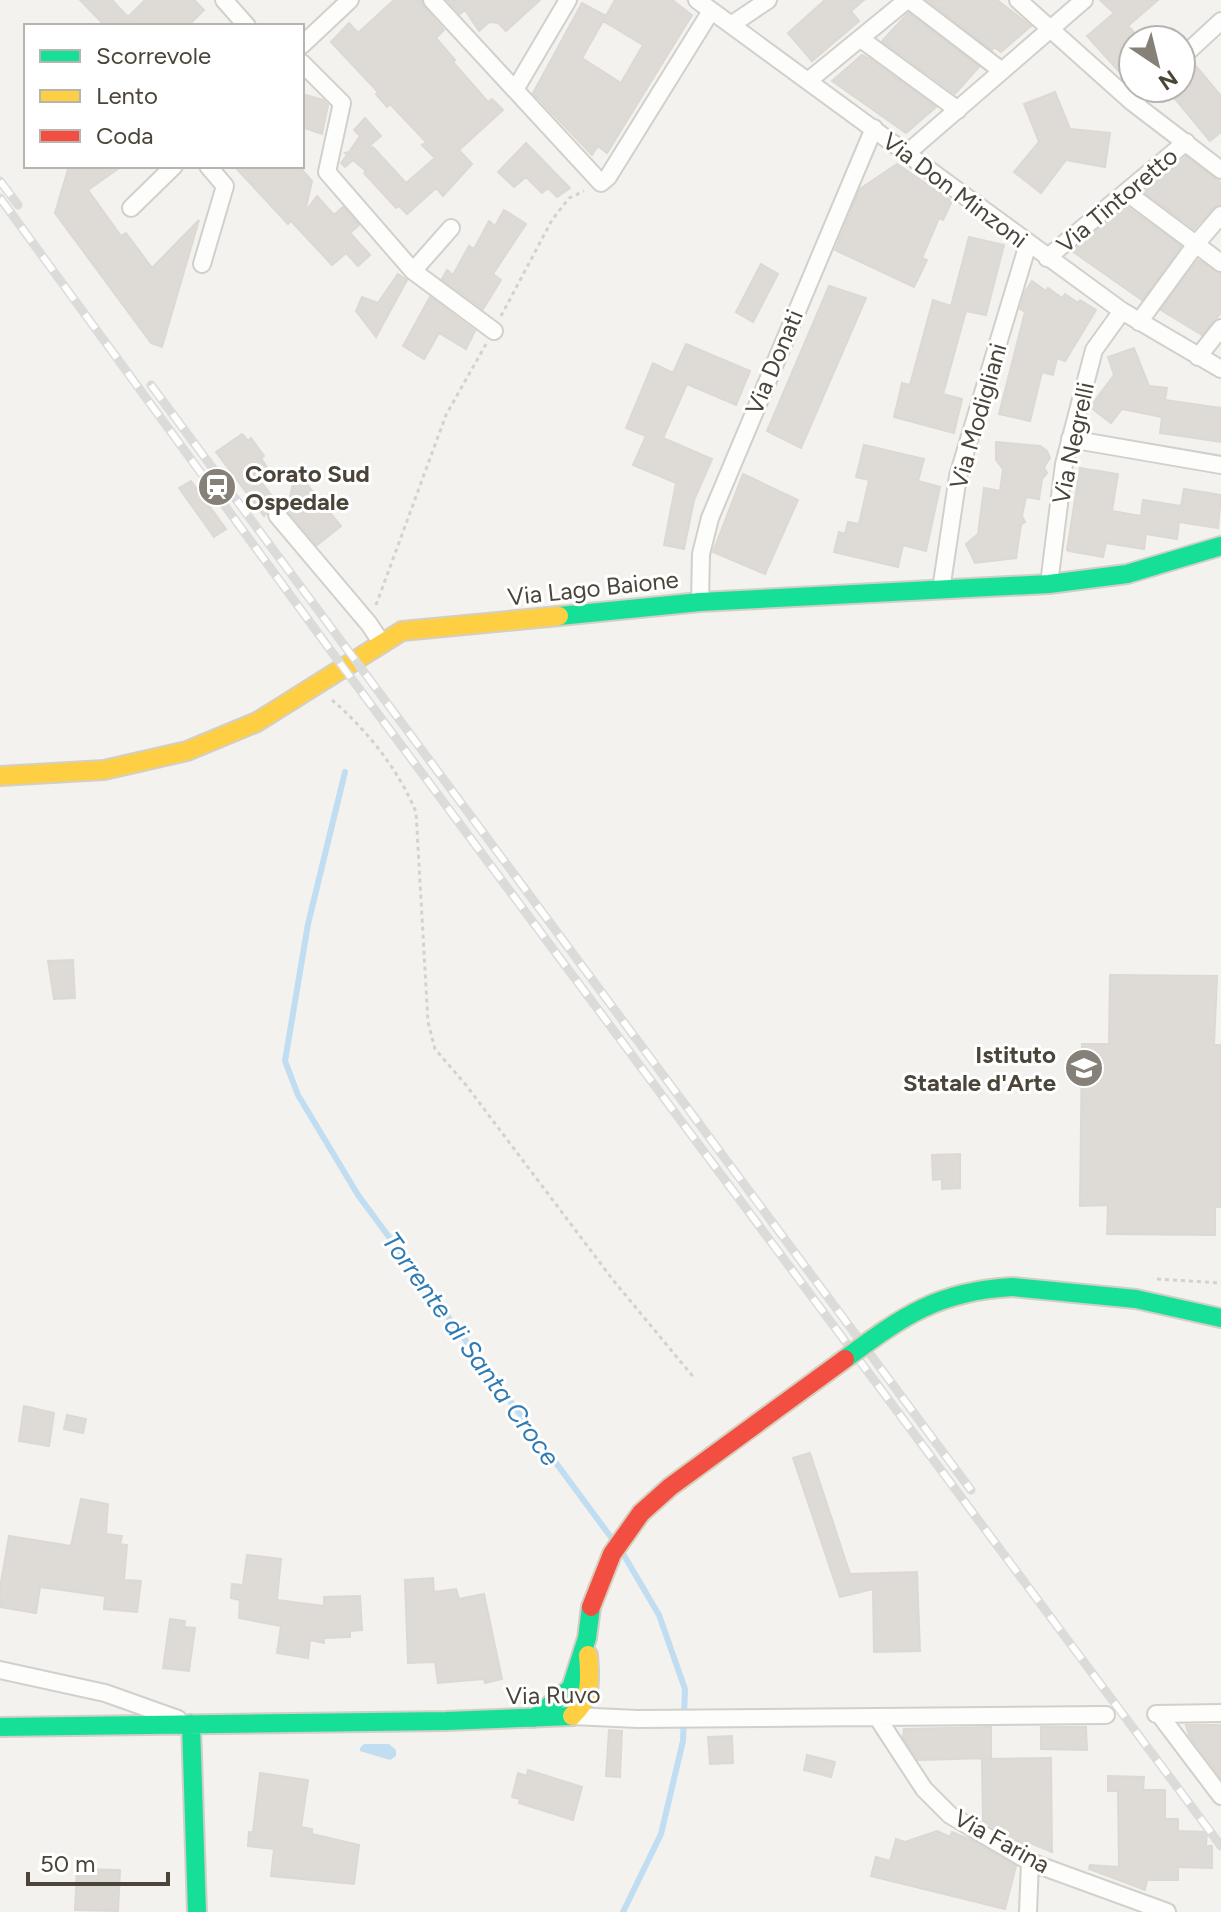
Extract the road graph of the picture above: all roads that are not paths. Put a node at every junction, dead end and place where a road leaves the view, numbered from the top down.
1 (224, 0) edge
2 (350, 0) edge
3 (432, 0) edge
4 (568, 0) edge
5 (697, 0) edge
6 (768, 0) edge
7 (908, 0) edge
8 (1018, 0) edge
9 (1084, 0) edge
10 (711, 11) junction
11 (1221, 21) edge
12 (245, 24) edge
13 (731, 25) junction
14 (1052, 28) junction
15 (861, 39) junction
16 (304, 43) edge
17 (1197, 43) edge
18 (304, 65) edge
19 (1002, 71) junction
20 (808, 81) junction
21 (516, 88) junction
22 (1117, 88) edge
23 (1135, 104) edge
24 (958, 110) junction
25 (874, 128) junction
26 (1186, 142) junction
27 (906, 154) junction
28 (172, 168) edge
29 (210, 168) edge
30 (1221, 170) edge
31 (1126, 192) junction
32 (131, 208) dead end
33 (1221, 215) edge
34 (451, 228) dead end
35 (1028, 244) junction
36 (1196, 244) junction
37 (1047, 258) junction
38 (1221, 263) edge
39 (202, 264) dead end
40 (413, 271) junction
41 (1122, 311) junction
42 (1139, 322) junction
43 (1221, 328) edge
44 (494, 331) road end
45 (1198, 357) junction
46 (1221, 369) edge
47 (1070, 439) junction
48 (1221, 465) edge
49 (277, 515) dead end
50 (1221, 546) edge
51 (1049, 584) junction
52 (941, 590) junction
53 (700, 602) junction
54 (381, 642) junction
55 (0, 776) edge
56 (1221, 1318) edge
57 (587, 1638) junction
58 (0, 1670) edge
59 (591, 1684) junction
60 (571, 1688) junction
61 (1221, 1713) edge
62 (1106, 1715) dead end
63 (572, 1716) junction
64 (877, 1717) junction
65 (534, 1718) junction
66 (634, 1719) junction
67 (191, 1724) junction
68 (0, 1727) edge
69 (1221, 1796) edge
70 (1030, 1862) junction
71 (197, 1912) edge
72 (1028, 1912) edge
73 (1167, 1912) edge

1 - 12 street
2 - 16 street
3 - 21 street
4 - 21 street
5 - 10 street, Via Don Minzoni
6 - 13 street
7 - 15 street
7 - 19 street
8 - 14 street
9 - 14 street
10 - 13 street, Via Don Minzoni
10 - 21 street
11 - 17 street
13 - 20 street, Via Don Minzoni
14 - 19 street
14 - 22 street
15 - 20 street
15 - 24 street
18 - 40 street
19 - 24 street
20 - 25 street, Via Don Minzoni
23 - 26 street
24 - 27 street
25 - 27 street, Via Don Minzoni
25 - 53 street, Via Donati
26 - 30 street
26 - 31 street, Via Tintoretto
27 - 35 street, Via Don Minzoni
28 - 32 street
29 - 39 street
31 - 36 street
31 - 37 street, Via Tintoretto
33 - 36 street
34 - 40 street
35 - 37 street, Via Don Minzoni
35 - 52 street, Via Modigliani
36 - 38 street
36 - 42 street
37 - 41 street, Via Don Minzoni
40 - 44 street
41 - 42 street, Via Don Minzoni
41 - 47 street, Via Negrelli
42 - 45 street, Via Don Minzoni
43 - 45 street
45 - 46 street, Via Don Minzoni
47 - 48 street
47 - 51 street, Via Negrelli
49 - 54 street
50 - 51 main road, Via Lago Baione
51 - 52 main road, Via Lago Baione
52 - 53 main road, Via Lago Baione
53 - 54 main road, Via Lago Baione
54 - 55 main road, Via Lago Baione
56 - 57 main road, bridge
57 - 59 main road
57 - 60 main road
58 - 67 street
59 - 63 main road
59 - 66 street
60 - 63 main road
60 - 65 main road
61 - 69 street
62 - 64 street, Via Ruvo
63 - 65 main road, Via Ruvo
63 - 66 street, Via Ruvo
64 - 66 street, Via Ruvo
64 - 70 street, Via Farina
65 - 67 main road, Via Ruvo
67 - 68 main road, Via Ruvo
67 - 71 main road
70 - 72 street
70 - 73 street, Via Farina

